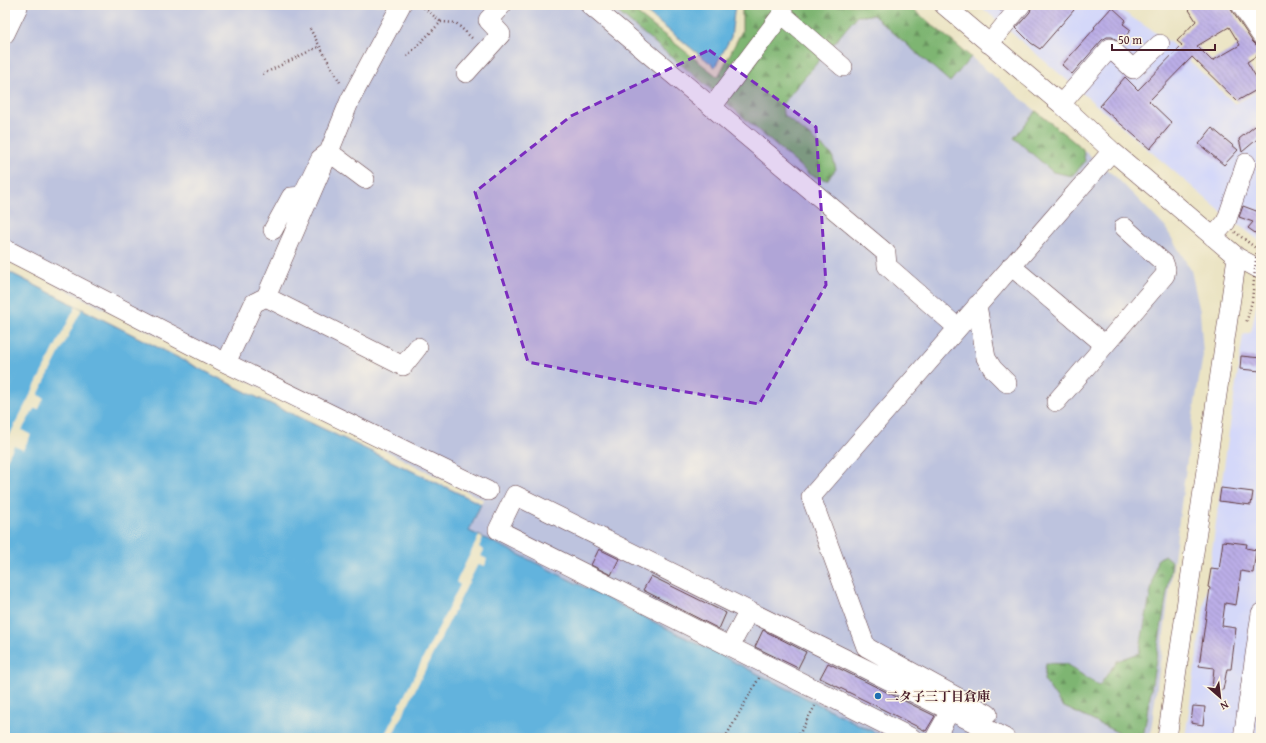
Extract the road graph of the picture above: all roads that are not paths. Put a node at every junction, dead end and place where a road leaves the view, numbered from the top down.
1 (14, 5) edge
2 (401, 5) edge
3 (502, 5) edge
4 (590, 5) edge
5 (944, 5) edge
6 (1021, 5) edge
7 (1241, 5) edge
8 (5, 34) edge
9 (1261, 35) edge
10 (989, 44) junction
11 (1160, 44) dead end
12 (843, 67) dead end
13 (466, 73) dead end
14 (1061, 104) junction
15 (712, 107) junction
16 (1112, 151) junction
17 (329, 152) junction
18 (1246, 163) dead end
19 (365, 179) dead end
20 (1124, 227) dead end
21 (273, 230) dead end
22 (1213, 237) junction
23 (5, 249) edge
24 (1237, 257) junction
25 (1011, 266) junction
26 (1261, 270) edge
27 (266, 297) junction
28 (977, 305) junction
29 (958, 328) junction
30 (1105, 345) junction
31 (418, 347) dead end
32 (226, 363) junction
33 (1007, 383) dead end
34 (1056, 402) dead end
35 (488, 491) dead end
36 (749, 611) junction
37 (1261, 613) edge
38 (730, 646) junction
39 (950, 711) junction
40 (985, 727) edge
41 (912, 738) edge
42 (936, 738) edge
43 (1005, 738) edge
44 (1167, 738) edge
45 (1243, 738) edge

1 - 8 street
2 - 17 street
3 - 13 street
4 - 15 street
5 - 10 street
6 - 10 street
7 - 9 street
10 - 14 street
11 - 14 street
12 - 15 street
14 - 16 street
15 - 29 street
16 - 22 street
16 - 25 street
17 - 19 street
17 - 21 street
17 - 27 street
18 - 22 street
20 - 30 street
22 - 24 street
23 - 32 street
24 - 26 street
24 - 44 street
25 - 28 street
25 - 30 street
27 - 31 street
27 - 32 street
28 - 29 street
28 - 33 street
29 - 40 street
30 - 34 street
32 - 35 street
36 - 38 street
36 - 38 street
36 - 39 street
37 - 45 street
38 - 41 street
39 - 40 street
39 - 42 street
40 - 43 street

